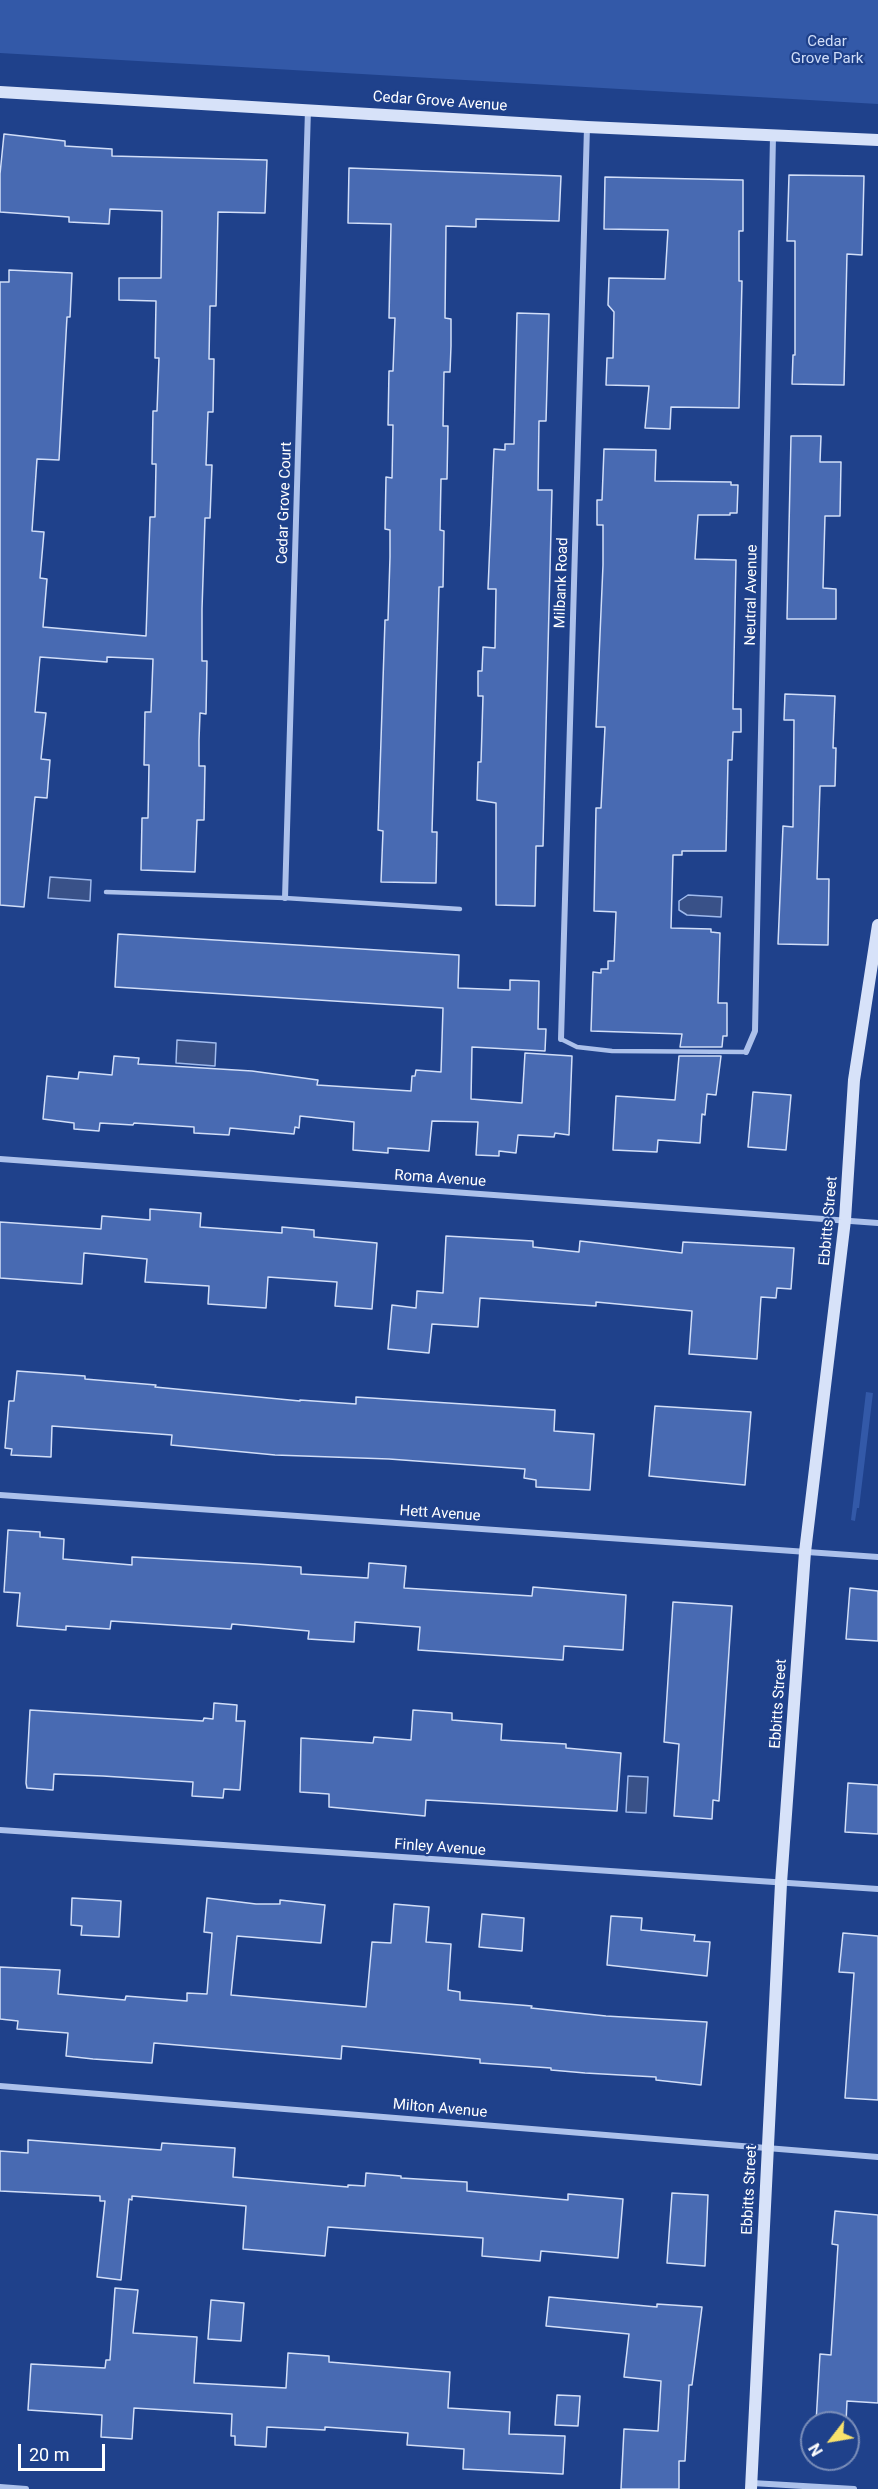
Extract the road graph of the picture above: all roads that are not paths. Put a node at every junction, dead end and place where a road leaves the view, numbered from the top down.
1 (0, 92) edge
2 (308, 108) junction
3 (587, 127) junction
4 (773, 136) junction
5 (878, 140) edge
6 (106, 892) dead end
7 (285, 898) junction
8 (460, 909) dead end
9 (878, 925) edge
10 (561, 1039) joint
11 (746, 1052) joint
12 (0, 1159) edge
13 (845, 1220) junction
14 (878, 1223) edge
15 (0, 1495) edge
16 (805, 1552) junction
17 (878, 1557) edge
18 (0, 1830) edge
19 (781, 1883) junction
20 (878, 1889) edge
21 (0, 2086) edge
22 (767, 2148) junction
23 (878, 2157) edge
24 (752, 2486) edge
25 (0, 2487) edge
26 (26, 2489) edge
27 (854, 2489) edge

1 - 2 street, Cedar Grove Avenue
2 - 3 street, Cedar Grove Avenue
2 - 7 street, Cedar Grove Court
3 - 4 street, Cedar Grove Avenue
3 - 10 street, Milbank Road
4 - 5 street, Cedar Grove Avenue
4 - 11 street, Neutral Avenue
6 - 7 lane
7 - 8 lane
9 - 13 street, Ebbitts Street
10 - 11 lane
12 - 13 street, Roma Avenue
13 - 14 street, Roma Avenue
13 - 16 street, Ebbitts Street
15 - 16 street, Hett Avenue
16 - 17 street, Hett Avenue
16 - 19 street, Ebbitts Street
18 - 19 street, Finley Avenue
19 - 20 street, Finley Avenue
19 - 22 street, Ebbitts Street
21 - 22 street, Milton Avenue
22 - 23 street, Milton Avenue
22 - 24 street, Ebbitts Street
24 - 27 street
25 - 26 street

